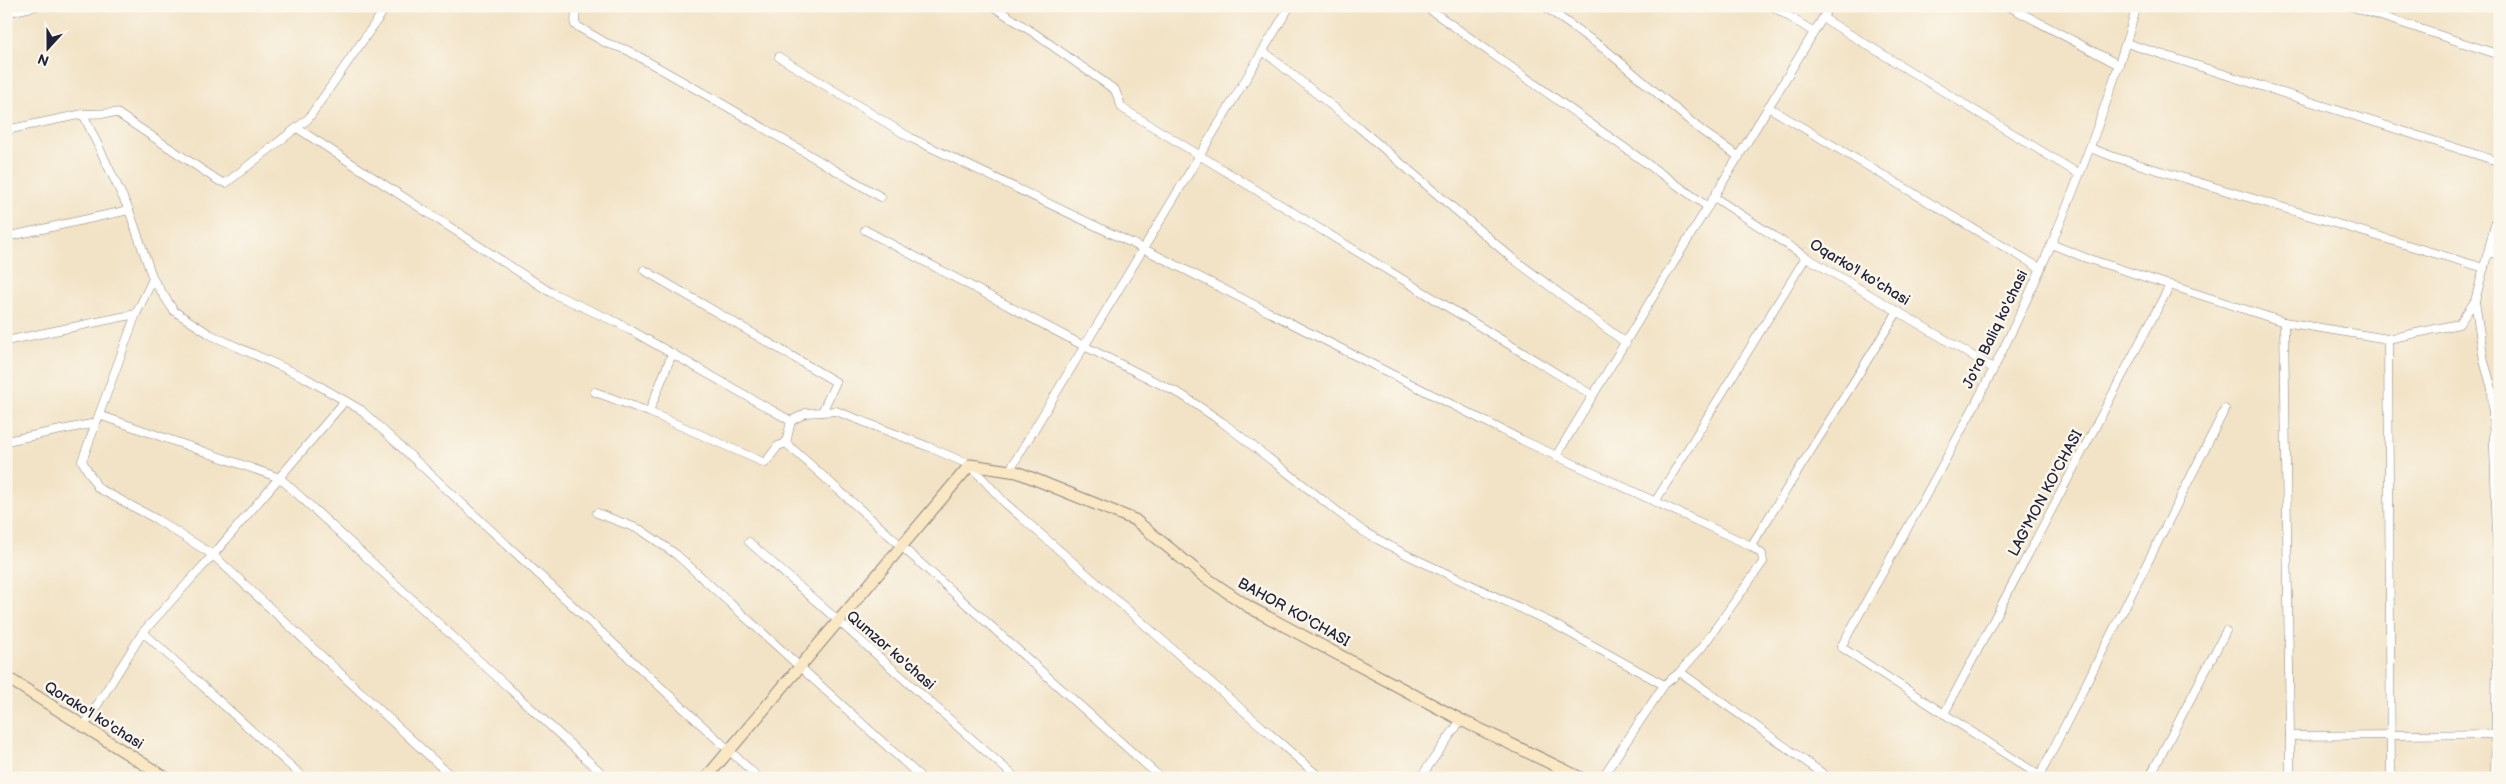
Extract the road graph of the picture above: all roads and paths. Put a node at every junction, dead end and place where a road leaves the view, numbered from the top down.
1 (36, 6) edge
2 (387, 6) edge
3 (576, 6) edge
4 (992, 6) edge
5 (1290, 6) edge
6 (1425, 6) edge
7 (1544, 6) edge
8 (1772, 6) edge
9 (1830, 6) edge
10 (2008, 6) edge
11 (2137, 6) edge
12 (2350, 6) edge
13 (6, 13) edge
14 (1822, 18) junction
15 (1814, 32) junction
16 (2126, 43) junction
17 (1263, 52) junction
18 (2500, 55) edge
19 (779, 57) dead end
20 (2119, 65) junction
21 (1768, 108) junction
22 (83, 114) junction
23 (297, 128) junction
24 (6, 130) edge
25 (2090, 148) junction
26 (1200, 155) junction
27 (1739, 156) junction
28 (2500, 162) edge
29 (2079, 174) junction
30 (1714, 197) junction
31 (881, 198) dead end
32 (2500, 206) edge
33 (1708, 207) junction
34 (129, 210) junction
35 (864, 230) dead end
36 (6, 236) edge
37 (2052, 244) junction
38 (1144, 249) junction
39 (2489, 253) junction
40 (2500, 253) edge
41 (1806, 256) junction
42 (2040, 268) junction
43 (2484, 268) junction
44 (644, 270) dead end
45 (153, 279) junction
46 (2170, 285) junction
47 (2475, 300) junction
48 (1898, 311) junction
49 (136, 314) junction
50 (2284, 322) junction
51 (2388, 339) junction
52 (6, 341) edge
53 (1626, 343) junction
54 (1084, 346) junction
55 (672, 354) junction
56 (1994, 368) junction
57 (595, 392) dead end
58 (1592, 395) junction
59 (345, 402) junction
60 (2225, 409) dead end
61 (649, 412) junction
62 (822, 412) junction
63 (98, 419) junction
64 (791, 421) junction
65 (6, 440) edge
66 (786, 443) junction
67 (1556, 456) junction
68 (970, 465) junction
69 (1009, 471) junction
70 (280, 478) junction
71 (1654, 502) junction
72 (597, 513) dead end
73 (749, 542) dead end
74 (901, 546) junction
75 (1751, 546) junction
76 (213, 555) junction
77 (837, 621) junction
78 (2226, 631) dead end
79 (143, 632) junction
80 (799, 668) junction
81 (1680, 672) junction
82 (6, 677) edge
83 (1664, 685) junction
84 (1944, 714) junction
85 (1462, 720) junction
86 (84, 726) junction
87 (2498, 734) edge
88 (2392, 735) junction
89 (2290, 736) junction
90 (730, 750) junction
91 (1316, 774) dead end
92 (2042, 776) edge
93 (163, 777) edge
94 (304, 778) edge
95 (453, 778) edge
96 (607, 778) edge
97 (706, 778) edge
98 (759, 778) edge
99 (922, 778) edge
100 (1016, 778) edge
101 (1161, 778) edge
102 (1420, 778) edge
103 (1581, 778) edge
104 (1602, 778) edge
105 (1829, 778) edge
106 (2150, 778) edge
107 (2290, 778) edge
108 (2391, 778) edge
109 (2495, 778) edge

1 - 13 street
2 - 23 street
3 - 31 street
4 - 26 street
5 - 17 street
6 - 33 street
7 - 27 street
8 - 15 street
9 - 14 street
10 - 20 street
11 - 16 street, Jo'ra Baliq ko'chasi
12 - 18 street
14 - 15 street
14 - 29 street
15 - 21 street
16 - 20 street, Jo'ra Baliq ko'chasi
16 - 28 street
17 - 26 street
17 - 53 street
19 - 38 street
20 - 25 street, Jo'ra Baliq ko'chasi
21 - 27 street
21 - 42 street
22 - 23 street
22 - 24 street
22 - 34 street
23 - 55 street
25 - 29 street, Jo'ra Baliq ko'chasi
25 - 43 street
26 - 38 street
26 - 58 street
27 - 30 street
29 - 37 street, Jo'ra Baliq ko'chasi
30 - 33 street
30 - 41 street, Oqarko'l ko'chasi
32 - 39 street
33 - 53 street
34 - 36 street
34 - 45 street
35 - 54 street
37 - 42 street, Jo'ra Baliq ko'chasi
37 - 46 street
38 - 54 street
38 - 67 street
39 - 40 street
39 - 43 street
41 - 48 street, Oqarko'l ko'chasi
41 - 71 street
42 - 56 street, Jo'ra Baliq ko'chasi
43 - 47 street
44 - 62 street
45 - 49 street
45 - 59 street
46 - 50 street
46 - 84 street, LAG'MON KO'CHASI
47 - 51 street
47 - 87 street
48 - 56 street, Oqarko'l ko'chasi
48 - 75 street
49 - 52 street
49 - 63 street
50 - 51 street
50 - 89 street
51 - 88 street
53 - 58 street
54 - 69 street
54 - 83 street
55 - 61 street
55 - 64 street
56 - 84 street, Jo'ra Baliq ko'chasi
57 - 61 street
58 - 67 street
59 - 70 street
59 - 90 street
60 - 92 street
61 - 66 street
62 - 64 street
62 - 68 street
63 - 65 street
63 - 70 street
63 - 76 street
64 - 66 street
66 - 74 street
67 - 71 street
68 - 69 street, BAHOR KO'CHASI
68 - 74 street
68 - 91 street
69 - 85 street, BAHOR KO'CHASI
70 - 76 street
70 - 96 street
71 - 75 street
72 - 80 street
73 - 77 street, Qumzor ko'chasi
74 - 77 street
74 - 101 street
75 - 81 street
76 - 79 street
76 - 95 street
77 - 80 street
77 - 100 street, Qumzor ko'chasi
78 - 106 street
79 - 86 street
79 - 94 street
80 - 90 street
80 - 99 street
81 - 83 street
81 - 105 street
82 - 86 street, Qorako'l ko'chasi
83 - 104 street
84 - 92 street
85 - 102 street
85 - 103 street, BAHOR KO'CHASI
86 - 93 street, Qorako'l ko'chasi
87 - 88 street
87 - 109 street
88 - 89 street
88 - 108 street
89 - 107 street
90 - 97 street
90 - 98 street

